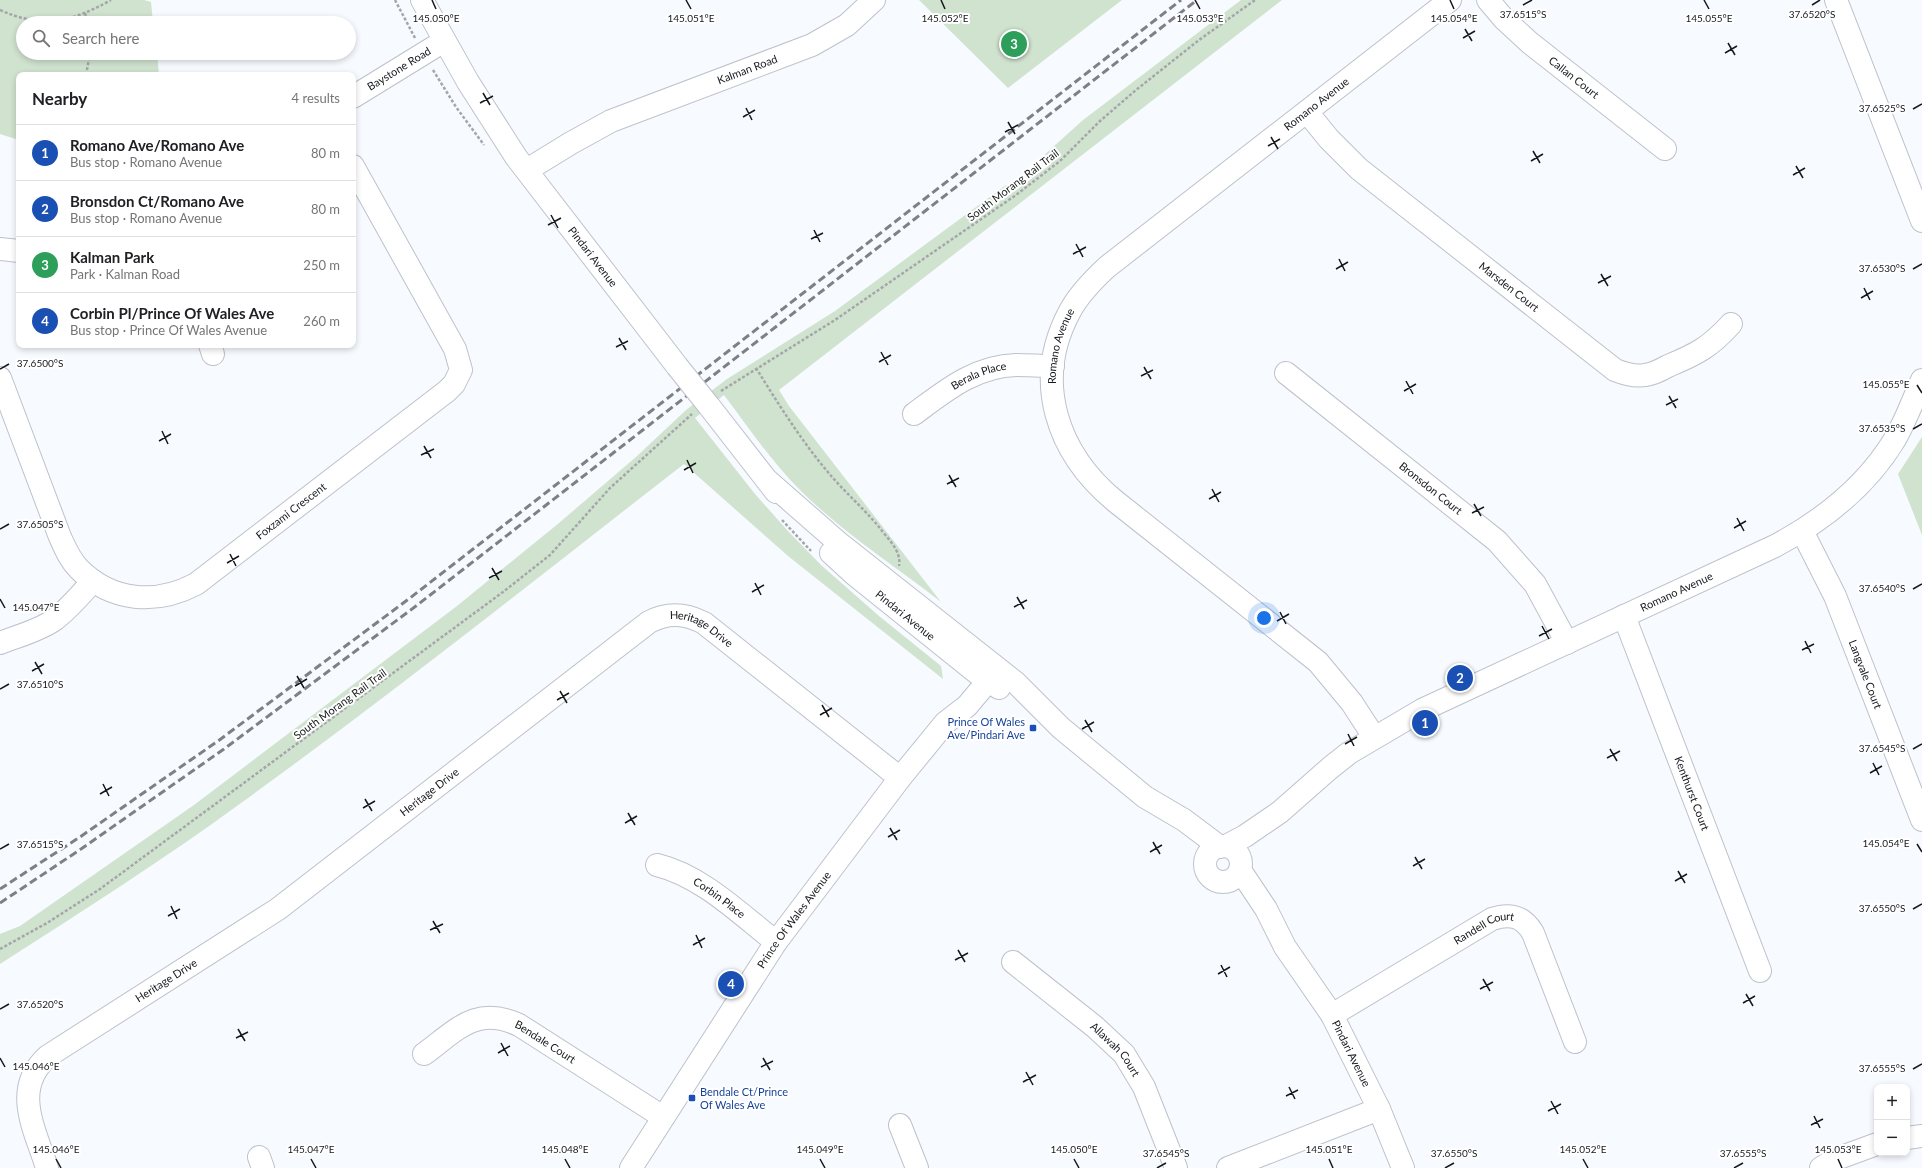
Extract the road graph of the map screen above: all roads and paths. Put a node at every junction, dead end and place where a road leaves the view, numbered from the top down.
1 (111, 0) edge
2 (422, 0) edge
3 (874, 0) edge
4 (1255, 0) edge
5 (1450, 0) edge
6 (1488, 0) edge
7 (1836, 0) edge
8 (0, 10) edge
9 (85, 13) junction
10 (16, 16) edge
11 (73, 16) edge
12 (86, 16) edge
13 (444, 41) junction
14 (89, 60) edge
15 (87, 72) edge
16 (356, 95) edge
17 (1307, 112) junction
18 (1665, 150) dead end
19 (522, 163) junction
20 (356, 171) edge
21 (1922, 221) edge
22 (0, 249) edge
23 (16, 251) edge
24 (1731, 324) dead end
25 (787, 350) dead end
26 (1053, 366) junction
27 (756, 368) dead end
28 (1286, 373) dead end
29 (0, 378) edge
30 (1922, 380) edge
31 (914, 414) dead end
32 (7, 420) edge
33 (663, 439) dead end
34 (768, 481) junction
35 (1802, 532) junction
36 (93, 581) junction
37 (888, 582) junction
38 (1624, 616) junction
39 (0, 643) edge
40 (1567, 643) junction
41 (986, 673) junction
42 (1374, 737) junction
43 (900, 778) junction
44 (1280, 812) junction
45 (1922, 820) edge
46 (1217, 851) junction
47 (657, 866) dead end
48 (1235, 872) junction
49 (776, 942) junction
50 (0, 949) edge
51 (1013, 962) dead end
52 (1760, 971) dead end
53 (1332, 1015) junction
54 (1575, 1042) dead end
55 (424, 1054) dead end
56 (1379, 1109) junction
57 (663, 1117) junction
58 (900, 1125) dead end
59 (1922, 1136) edge
60 (1910, 1138) edge
61 (1874, 1145) edge
62 (47, 1168) edge
63 (631, 1168) edge
64 (917, 1168) edge
65 (1176, 1168) edge
66 (1228, 1168) edge
67 (1403, 1168) edge
68 (1821, 1168) edge

1 - 9 path
2 - 13 street, Pindari Avenue
3 - 19 street, Kalman Road
4 - 25 path, South Morang Rail Trail
5 - 17 street, Romano Avenue
6 - 18 street, Callan Court
7 - 21 street
8 - 10 path
9 - 11 path
9 - 12 path
13 - 16 street, Baystone Road
13 - 19 street, Pindari Avenue
14 - 15 path
17 - 24 street, Marsden Court
17 - 26 street, Romano Avenue
19 - 34 street, Pindari Avenue, bridge
20 - 36 street, Foxzami Crescent
22 - 23 street
26 - 31 street, Berala Place
26 - 42 street, Romano Avenue
27 - 37 path
28 - 40 street, Bronsdon Court
29 - 32 street, Foxzami Crescent
30 - 35 street, Romano Avenue
32 - 36 street, Foxzami Crescent
33 - 50 path, South Morang Rail Trail
34 - 37 street, Pindari Avenue
34 - 41 street, Pindari Avenue
35 - 38 street, Romano Avenue
35 - 45 street, Langvale Court
36 - 39 street
37 - 41 street, Pindari Avenue
38 - 40 street, Romano Avenue
38 - 52 street, Kenthurst Court
40 - 42 street, Romano Avenue
41 - 43 street, Prince Of Wales Avenue
41 - 46 street, Pindari Avenue
42 - 44 street, Romano Avenue
43 - 49 street, Prince Of Wales Avenue
43 - 62 street, Heritage Drive
44 - 46 street, Romano Avenue
44 - 48 street, Romano Avenue
46 - 48 street, Pindari Avenue
46 - 48 street
47 - 49 street, Corbin Place
48 - 53 street, Pindari Avenue
49 - 57 street, Prince Of Wales Avenue
51 - 65 street, Allawah Court
53 - 54 street, Randell Court
53 - 56 street, Pindari Avenue
55 - 57 street, Bendale Court
56 - 66 street
56 - 67 street, Pindari Avenue
57 - 63 street, Prince Of Wales Avenue
58 - 64 street
59 - 60 street
61 - 68 street

